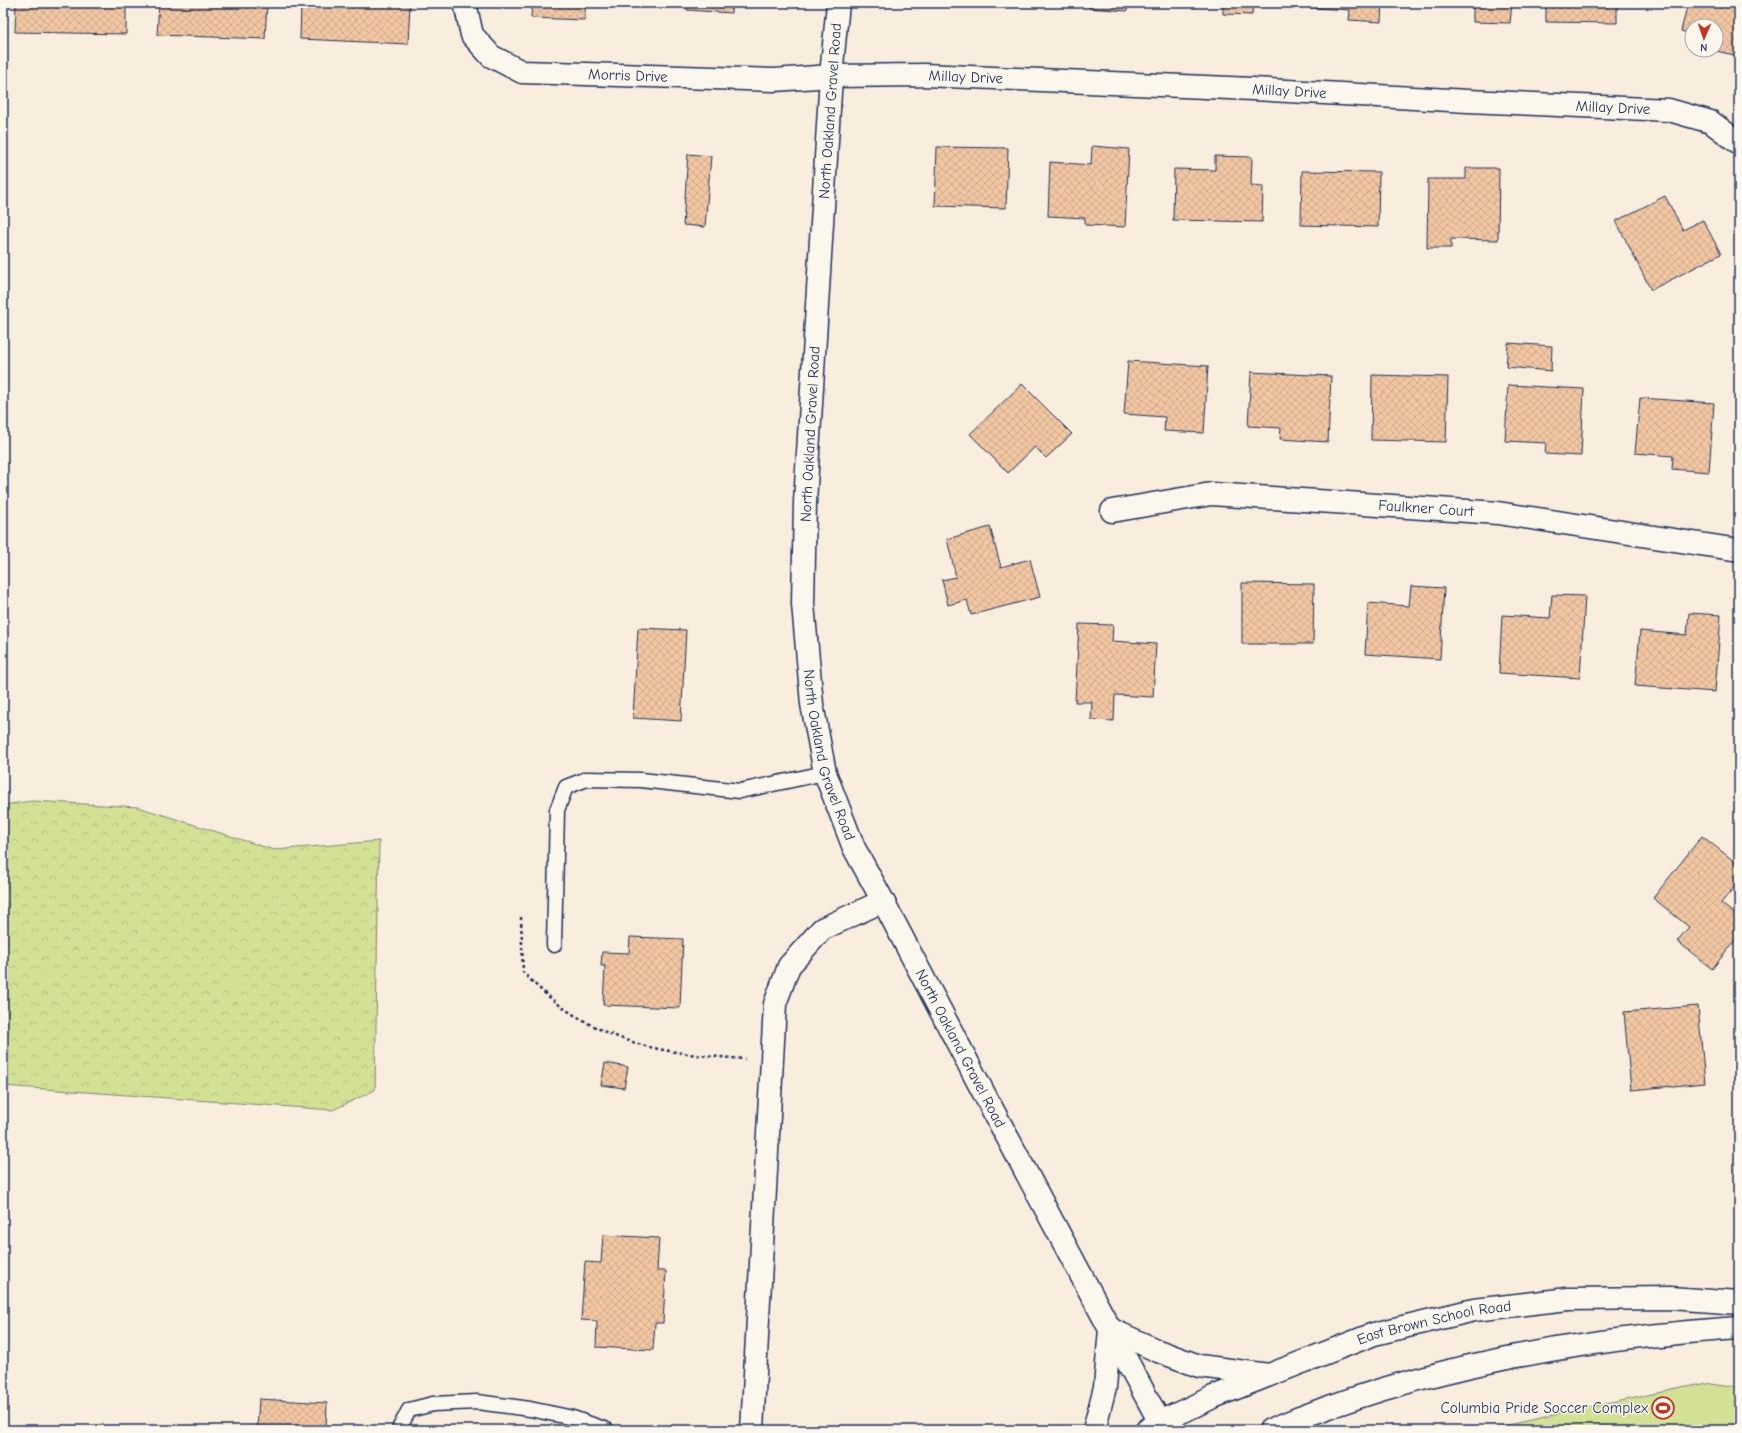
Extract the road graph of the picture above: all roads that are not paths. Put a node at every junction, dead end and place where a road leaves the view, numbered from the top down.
1 (464, 3) edge
2 (838, 3) edge
3 (831, 76) junction
4 (1739, 143) edge
5 (1112, 511) dead end
6 (1739, 550) edge
7 (825, 773) junction
8 (883, 901) junction
9 (554, 945) dead end
10 (1739, 1303) edge
11 (1739, 1328) edge
12 (1110, 1329) junction
13 (1271, 1375) junction
14 (1300, 1423) edge
15 (1157, 1427) edge
16 (400, 1430) edge
17 (607, 1430) edge
18 (752, 1430) edge
19 (1094, 1430) edge
20 (1270, 1430) edge

1 - 3 street, Morris Drive
2 - 3 street, North Oakland Gravel Road
3 - 4 street, Millay Drive
3 - 7 street, North Oakland Gravel Road
5 - 6 street, Faulkner Court
7 - 8 street, North Oakland Gravel Road
7 - 9 lane
8 - 12 street, North Oakland Gravel Road
8 - 18 street
10 - 13 street, East Brown School Road
11 - 14 street
12 - 13 street
12 - 15 street, North Oakland Gravel Road
12 - 19 street
13 - 15 street, East Brown School Road
14 - 20 street
16 - 17 lane

